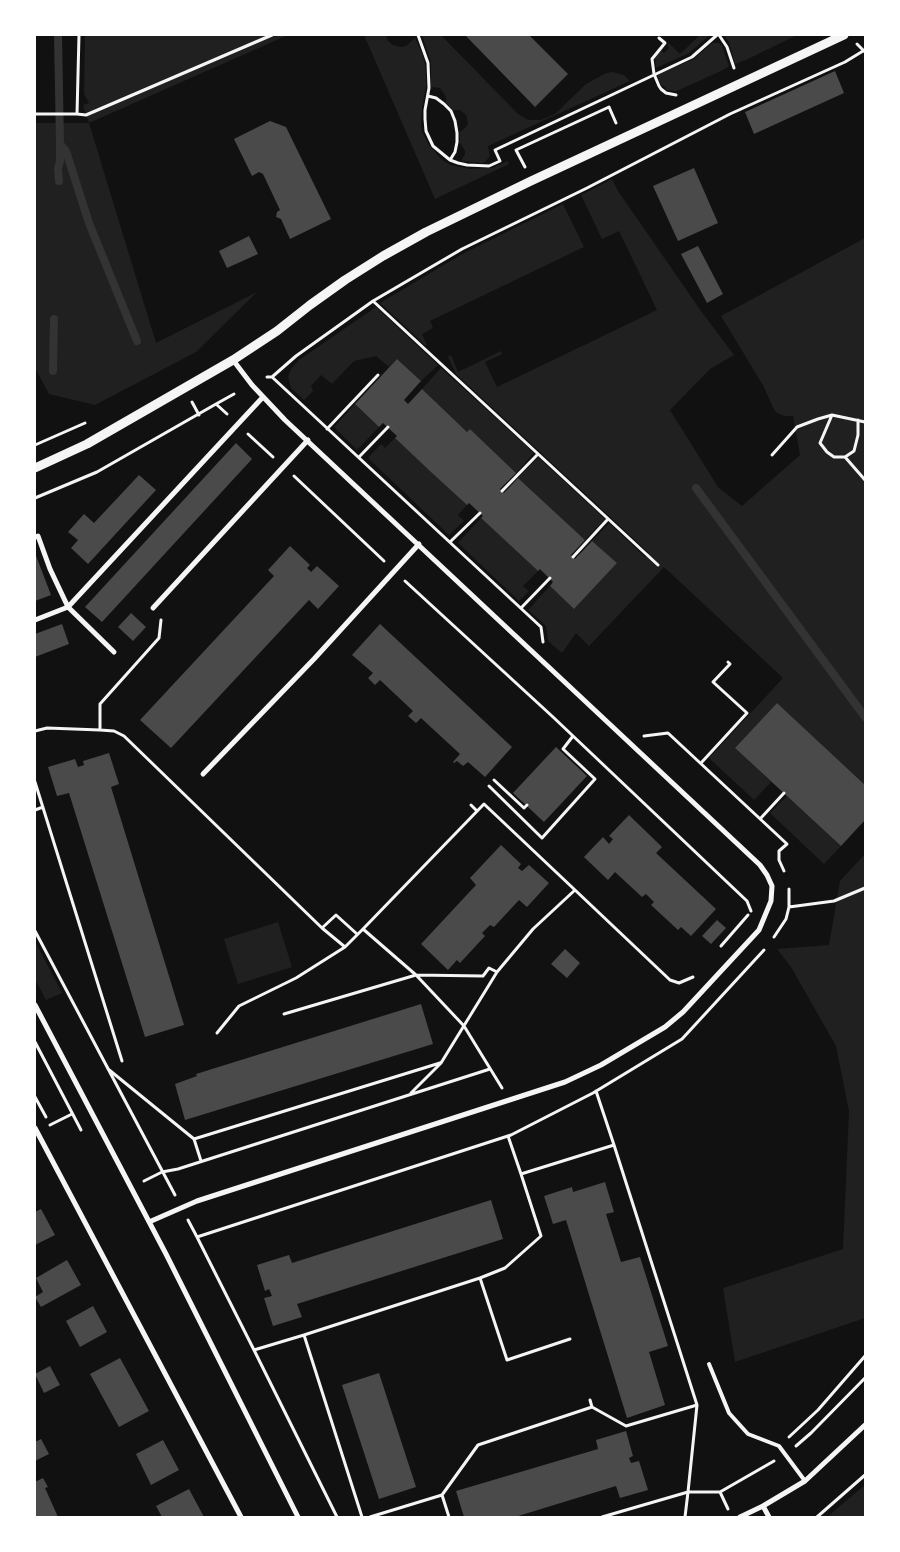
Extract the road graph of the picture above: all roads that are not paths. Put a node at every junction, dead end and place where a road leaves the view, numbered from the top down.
1 (844, 35) edge
2 (233, 360) junction
3 (263, 397) junction
4 (308, 440) junction
5 (35, 468) edge
6 (35, 537) edge
7 (419, 544) junction
8 (68, 607) junction
9 (153, 608) road end
10 (35, 620) edge
11 (114, 652) dead end
12 (203, 774) dead end
13 (35, 1006) edge
14 (35, 1128) edge
15 (149, 1222) junction
16 (709, 1364) dead end
17 (865, 1425) edge
18 (805, 1481) junction
19 (763, 1506) junction
20 (241, 1517) edge
21 (298, 1517) edge
22 (740, 1517) edge
23 (768, 1517) edge

1 - 2 street
2 - 3 street
2 - 5 street
3 - 4 street
3 - 8 street
4 - 7 street
4 - 9 street
6 - 8 street
7 - 12 street
7 - 15 street
8 - 10 street
8 - 11 street
13 - 15 street
14 - 20 street
15 - 21 street
16 - 18 lane
17 - 18 street
18 - 19 street
19 - 22 street
19 - 23 street

